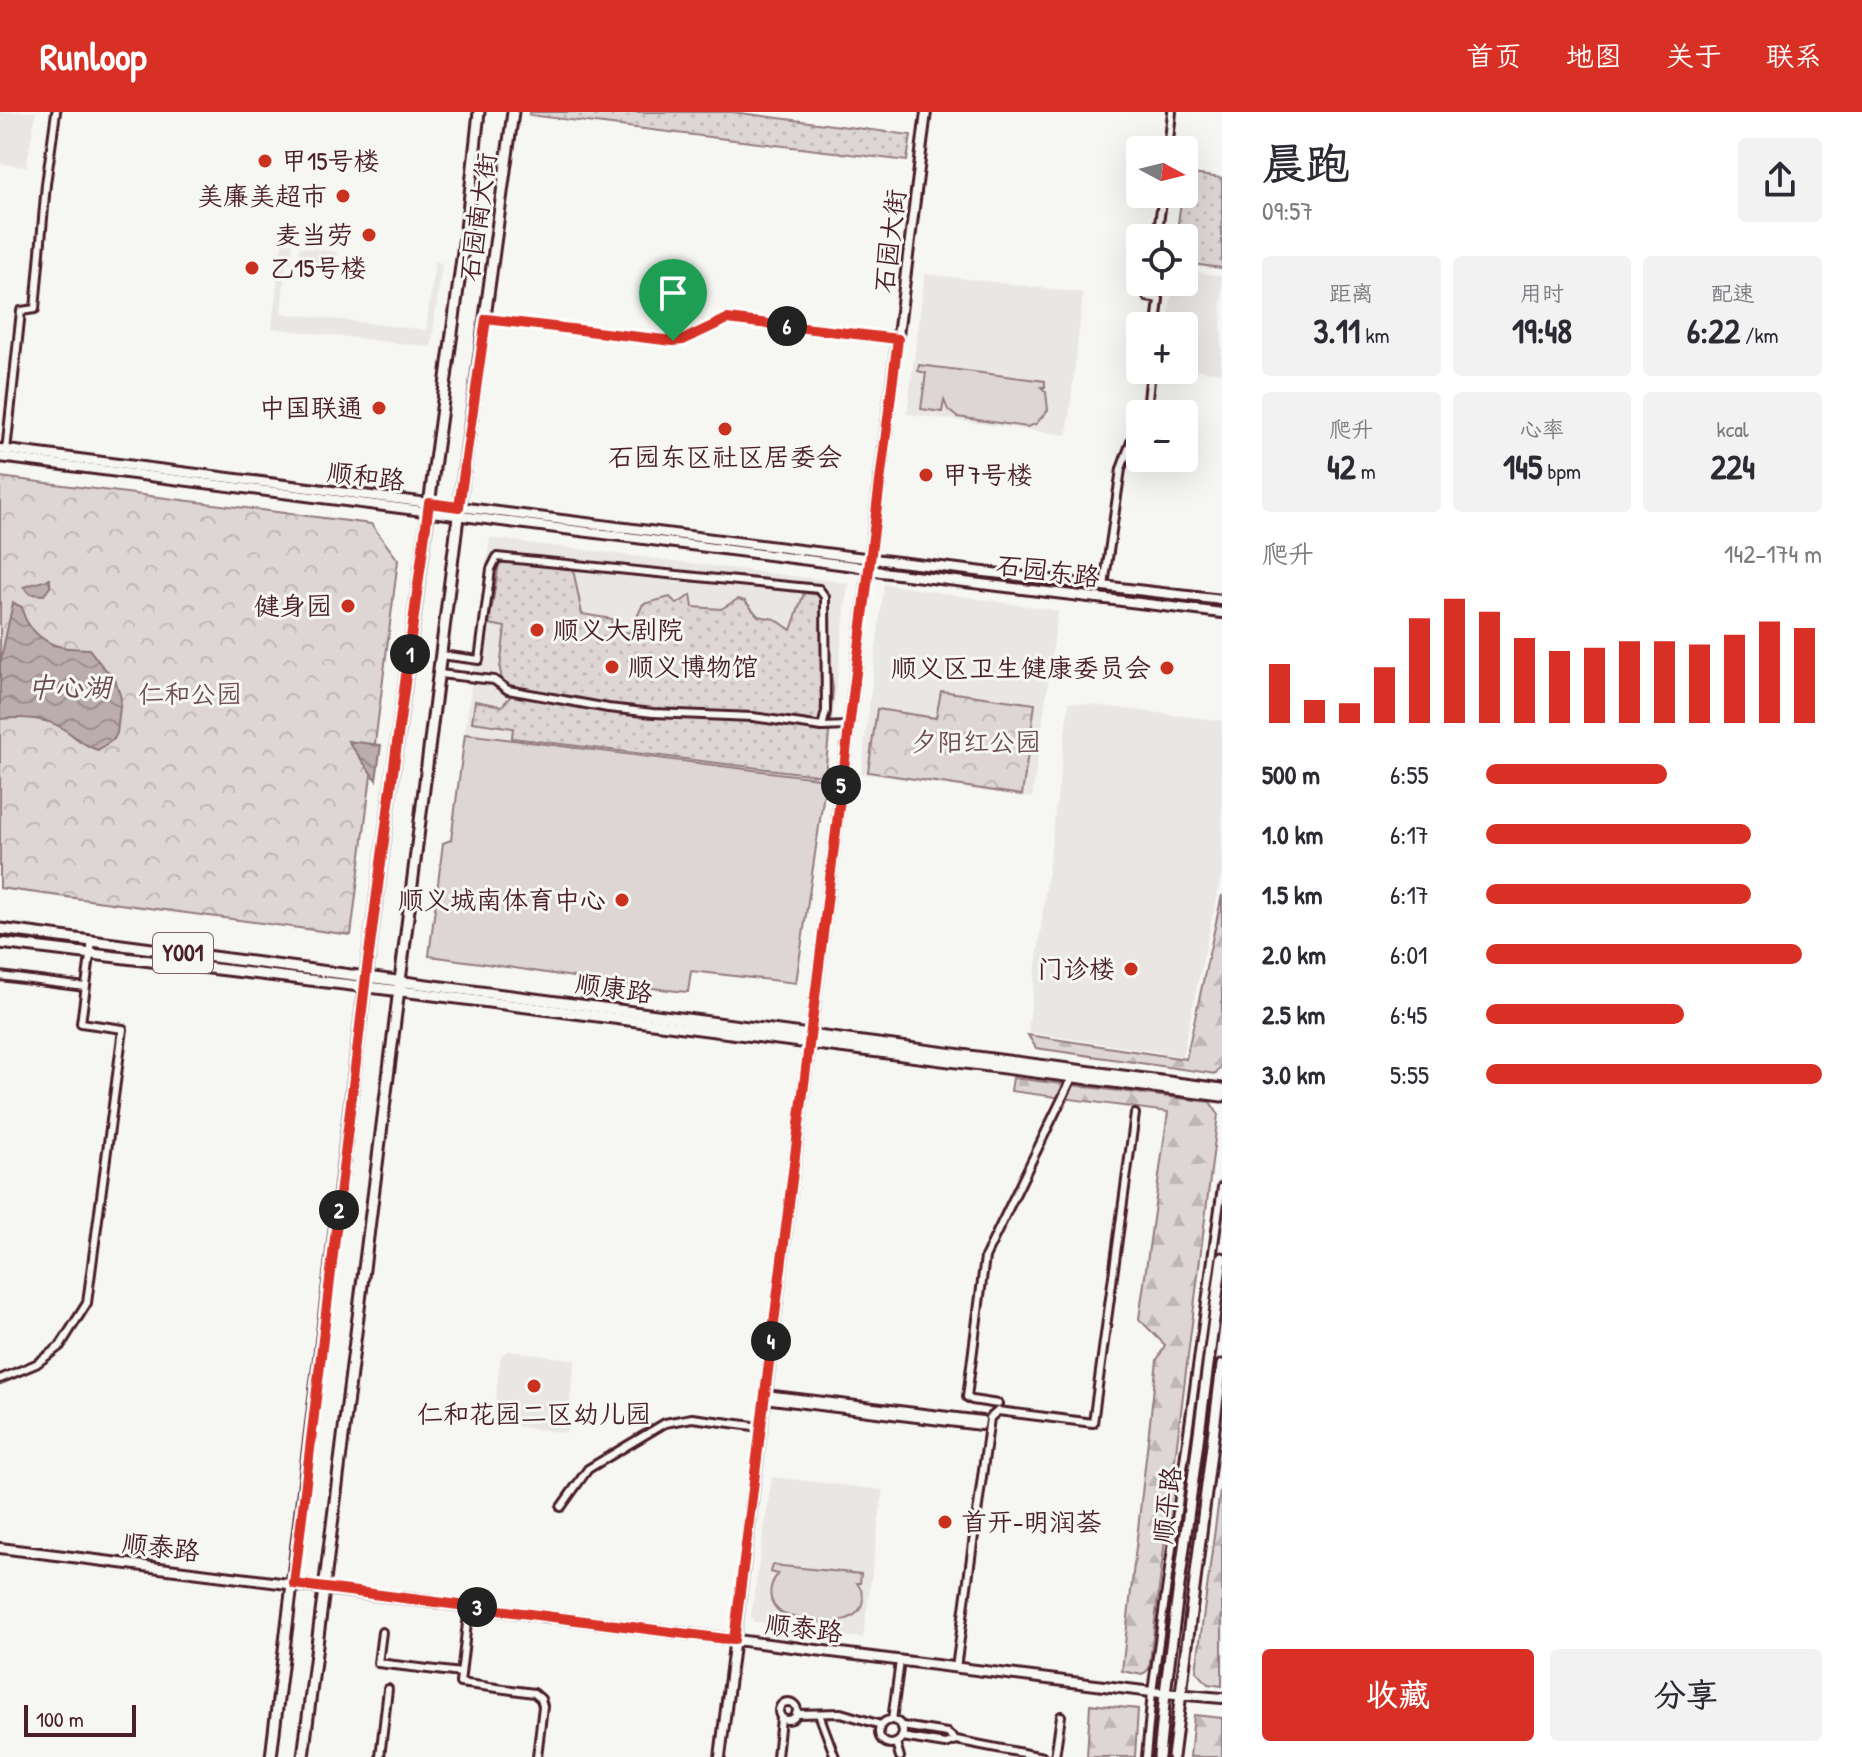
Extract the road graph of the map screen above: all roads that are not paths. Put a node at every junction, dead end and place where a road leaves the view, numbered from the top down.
1 (56, 112) edge
2 (479, 112) edge
3 (513, 112) edge
4 (926, 112) edge
5 (1172, 112) edge
6 (1169, 136) edge
7 (1147, 296) edge
8 (1158, 312) edge
9 (486, 319) junction
10 (898, 339) junction
11 (3, 454) edge
12 (1126, 456) edge
13 (429, 508) junction
14 (459, 511) junction
15 (870, 559) junction
16 (869, 569) junction
17 (1104, 586) junction
18 (1222, 600) edge
19 (1222, 613) edge
20 (441, 655) junction
21 (479, 660) junction
22 (439, 674) junction
23 (477, 678) junction
24 (826, 711) junction
25 (848, 725) junction
26 (822, 727) junction
27 (0, 929) edge
28 (92, 941) junction
29 (0, 943) edge
30 (90, 954) junction
31 (0, 976) edge
32 (366, 976) junction
33 (85, 987) junction
34 (401, 987) junction
35 (365, 988) junction
36 (809, 1040) junction
37 (1072, 1078) junction
38 (1222, 1089) edge
39 (1222, 1096) edge
40 (1135, 1114) dead end
41 (1222, 1187) edge
42 (1222, 1258) edge
43 (1222, 1365) edge
44 (0, 1379) edge
45 (764, 1397) junction
46 (998, 1404) dead end
47 (982, 1423) dead end
48 (761, 1427) junction
49 (561, 1507) dead end
50 (0, 1548) edge
51 (294, 1584) junction
52 (326, 1588) junction
53 (469, 1606) junction
54 (382, 1632) dead end
55 (734, 1640) junction
56 (900, 1661) junction
57 (956, 1668) junction
58 (461, 1673) junction
59 (388, 1689) dead end
60 (1152, 1692) junction
61 (1165, 1693) junction
62 (1180, 1694) junction
63 (1222, 1698) edge
64 (796, 1714) junction
65 (819, 1714) junction
66 (1061, 1716) dead end
67 (781, 1718) junction
68 (892, 1720) junction
69 (881, 1725) junction
70 (902, 1726) junction
71 (899, 1740) junction
72 (956, 1740) junction
73 (271, 1757) edge
74 (303, 1757) edge
75 (380, 1757) edge
76 (537, 1757) edge
77 (720, 1757) edge
78 (777, 1757) edge
79 (835, 1757) edge
80 (900, 1757) edge
81 (1043, 1757) edge
82 (1055, 1757) edge
83 (1146, 1757) edge
84 (1159, 1757) edge
85 (1173, 1757) edge

1 - 11 street
2 - 13 main road, 石园南大街
3 - 9 main road, 石园南大街
4 - 10 street, 石园大街
5 - 6 street
7 - 8 street
9 - 10 street
9 - 14 main road, 石园南大街
10 - 15 street, 石园大街
11 - 13 street, 顺和路
12 - 17 street
13 - 14 street, 顺和路
13 - 32 main road, 石园南大街
14 - 15 street, 顺和路
14 - 16 street, 顺和路
14 - 20 main road, 石园南大街
15 - 16 street, 石园大街
15 - 17 street, 石园东路
16 - 19 street, 石园东路
16 - 25 street, 石园大街
17 - 18 street, 石园东路
20 - 21 street
20 - 22 main road, 石园南大街
21 - 23 street
21 - 24 street
22 - 23 street
22 - 34 main road, 石园南大街
23 - 26 street
24 - 25 street
24 - 26 street
25 - 26 street
25 - 36 street, 石园大街
27 - 28 main road, 顺康路 / Y001
28 - 30 street
28 - 32 main road, 顺康路 / Y001
29 - 30 main road, 顺康路
30 - 33 street
30 - 35 main road, 顺康路
31 - 33 street
32 - 34 main road, 顺康路 / Y001
32 - 35 main road, 石园南大街
33 - 44 street
34 - 35 main road, 顺康路
34 - 36 main road, 顺康路 / Y001
34 - 52 main road, 石园南大街
35 - 51 main road, 石园南大街
36 - 37 main road, 顺康路
36 - 38 main road, 顺康路 / Y001
36 - 45 street, 石园大街
37 - 39 main road, 顺康路
37 - 46 street
40 - 57 street
41 - 60 street
42 - 61 main road, 顺平路
43 - 62 main road, 顺平路
45 - 47 street
45 - 48 street, 石园大街
48 - 49 street
48 - 55 street, 石园大街
50 - 51 street, 顺泰路
51 - 52 street, 顺泰路
51 - 73 main road, 石园南大街
52 - 53 street, 顺泰路
52 - 74 main road, 石园南大街
53 - 55 street, 顺泰路
53 - 58 street
54 - 58 street
55 - 56 street, 顺泰路
55 - 77 street, 石园大街
56 - 57 street, 顺泰路
56 - 68 street
57 - 60 street, 顺泰路
58 - 76 street
59 - 75 street
60 - 61 street, 顺泰路
60 - 83 street
61 - 62 street, 顺泰路
61 - 84 main road, 顺平路
62 - 63 street, 顺泰路
62 - 85 main road, 顺平路
64 - 65 street
64 - 67 street
64 - 67 street
65 - 69 street
65 - 79 street
66 - 82 street
67 - 78 street
68 - 69 street
68 - 70 street
69 - 71 street
70 - 71 street
70 - 72 street
71 - 72 street
71 - 80 street
72 - 81 street

